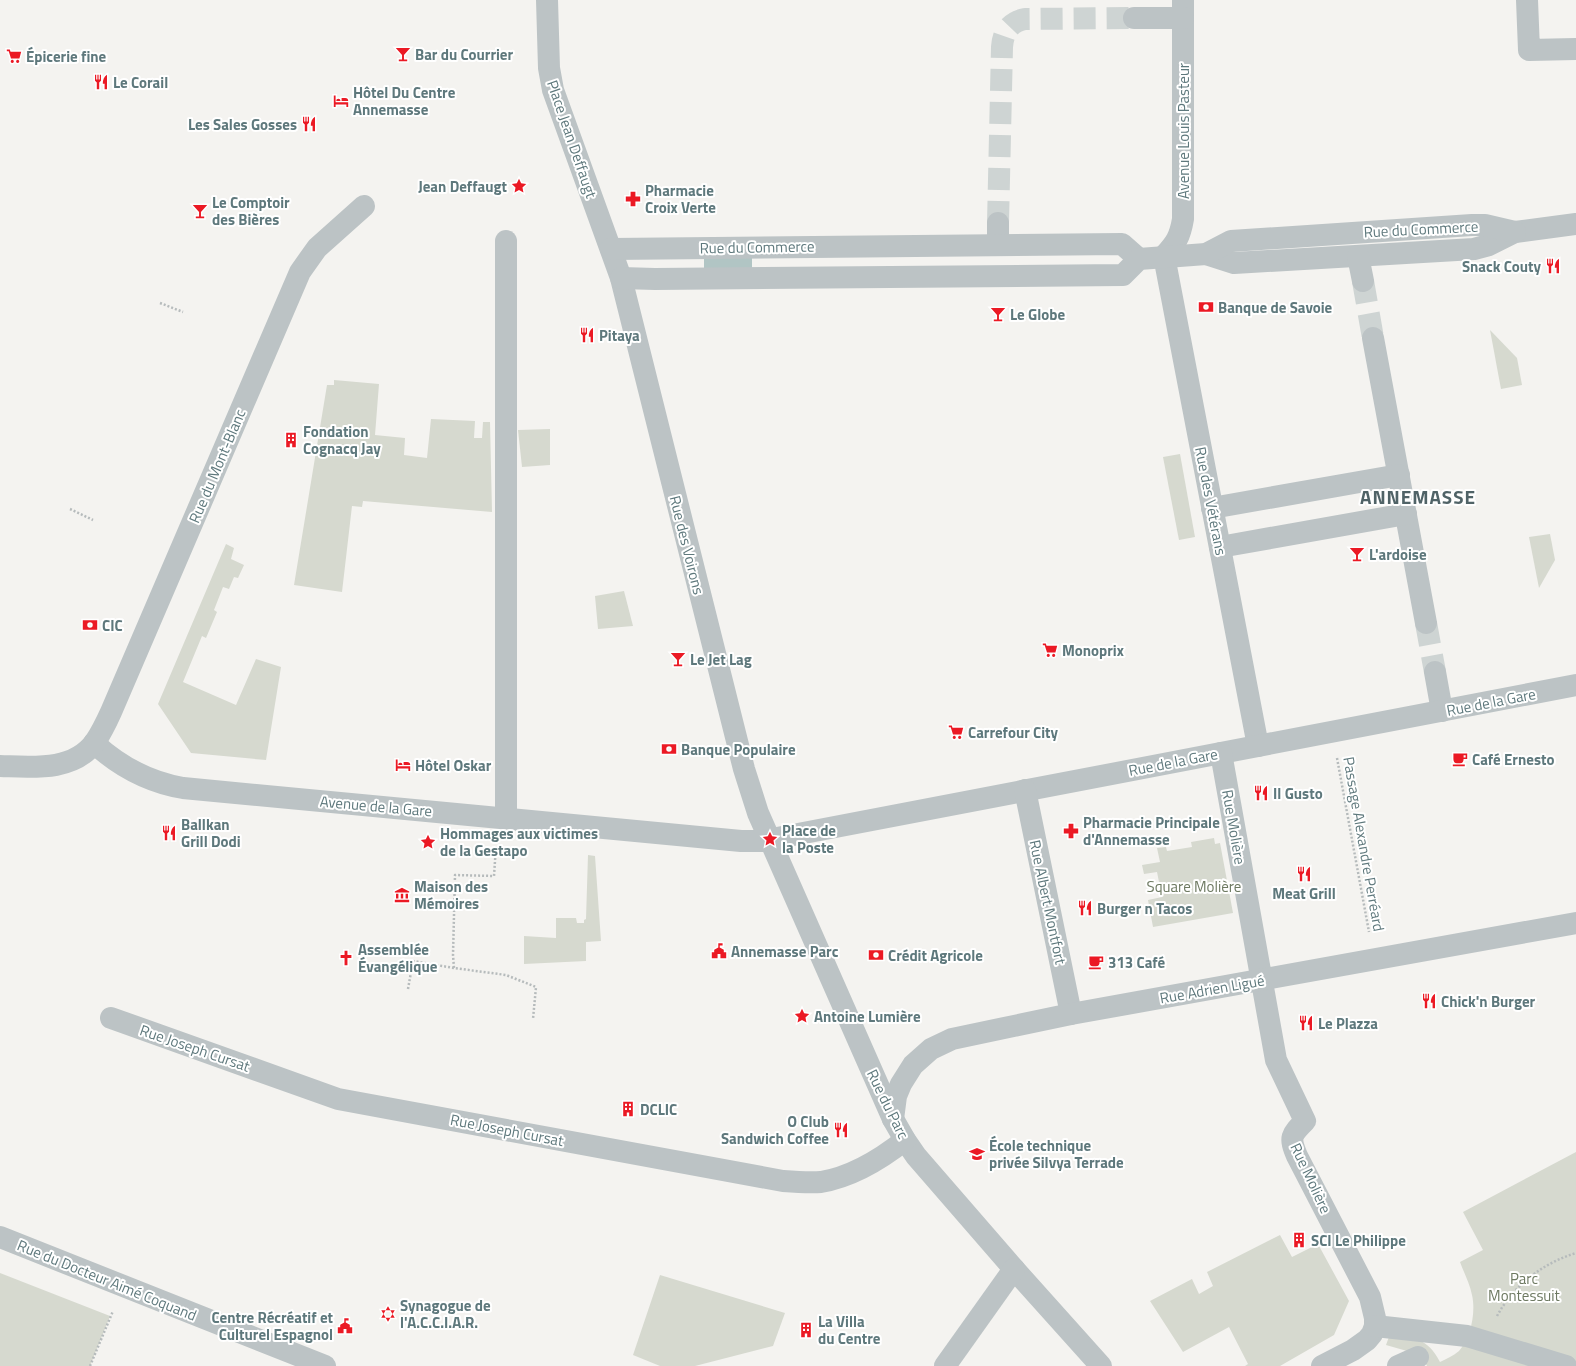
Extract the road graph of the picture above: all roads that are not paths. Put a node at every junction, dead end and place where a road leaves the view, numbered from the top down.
1 (547, 0) edge
2 (1527, 0) edge
3 (1183, 9) edge
4 (1134, 18) tunnel mouth
5 (1576, 49) edge
6 (364, 206) dead end
7 (998, 222) tunnel mouth
8 (1576, 224) edge
9 (1515, 232) junction
10 (506, 241) dead end
11 (998, 245) junction
12 (904, 246) junction
13 (611, 249) junction
14 (1206, 254) junction
15 (1164, 256) junction
16 (1358, 256) junction
17 (1139, 259) junction
18 (909, 277) junction
19 (621, 278) junction
20 (1363, 282) tunnel mouth
21 (1373, 338) tunnel mouth
22 (1399, 475) junction
23 (1212, 508) junction
24 (1406, 514) junction
25 (1220, 547) junction
26 (1426, 623) tunnel mouth
27 (1435, 672) tunnel mouth
28 (1576, 685) edge
29 (1442, 711) junction
30 (94, 744) junction
31 (1258, 746) junction
32 (1221, 753) junction
33 (0, 766) edge
34 (1025, 790) junction
35 (502, 818) junction
36 (770, 839) junction
37 (1576, 923) edge
38 (1262, 980) junction
39 (1071, 1014) junction
40 (111, 1018) dead end
41 (893, 1119) junction
42 (904, 1140) junction
43 (0, 1237) edge
44 (1014, 1269) junction
45 (1375, 1326) junction
46 (1418, 1356) dead end
47 (325, 1366) edge
48 (945, 1366) edge
49 (1101, 1366) edge
50 (1322, 1366) edge
51 (1398, 1366) edge
52 (1566, 1366) edge

1 - 13 street, Place Jean Deffaugt
2 - 5 street
3 - 4 street
3 - 15 street, Avenue Louis Pasteur
6 - 30 street, Rue du Mont-Blanc
7 - 11 street
8 - 9 street
9 - 14 street, Rue du Commerce
9 - 16 street, Rue du Commerce
10 - 35 street
11 - 12 street, Rue du Commerce
11 - 17 street, Rue du Commerce
12 - 13 street, Rue du Commerce
12 - 18 street
13 - 19 street, Rue des Voirons
14 - 15 street, Rue du Commerce
14 - 16 street, Rue du Commerce
15 - 17 street, Rue du Commerce
15 - 23 street, Rue des Vétérans
16 - 20 street
17 - 18 street, Rue du Commerce
18 - 19 street, Rue du Commerce
19 - 36 street, Rue des Voirons
21 - 22 street
22 - 23 street
22 - 24 street
23 - 25 street, Rue des Vétérans
24 - 25 street
24 - 26 street
25 - 31 street, Rue des Vétérans
27 - 29 street
28 - 29 street, Rue de la Gare
29 - 31 street, Rue de la Gare
30 - 33 street
30 - 35 street, Avenue de la Gare
31 - 32 street, Rue de la Gare
32 - 34 street, Rue de la Gare
32 - 38 street, Rue Molière
34 - 36 street, Rue de la Gare
34 - 39 street, Rue Albert Montfort
35 - 36 street, Avenue de la Gare
36 - 41 street, Rue du Parc
37 - 38 street, Rue Adrien Ligué
38 - 39 street, Rue Adrien Ligué
38 - 45 street, Rue Molière
39 - 41 street, Rue Adrien Ligué
40 - 42 street, Rue Joseph Cursat
41 - 42 street, Rue du Parc
42 - 44 street, Rue du Parc
43 - 47 street, Rue du Docteur Aimé Coquand
44 - 48 street
44 - 49 street, Rue du Parc
45 - 50 street
45 - 52 street
46 - 51 street

